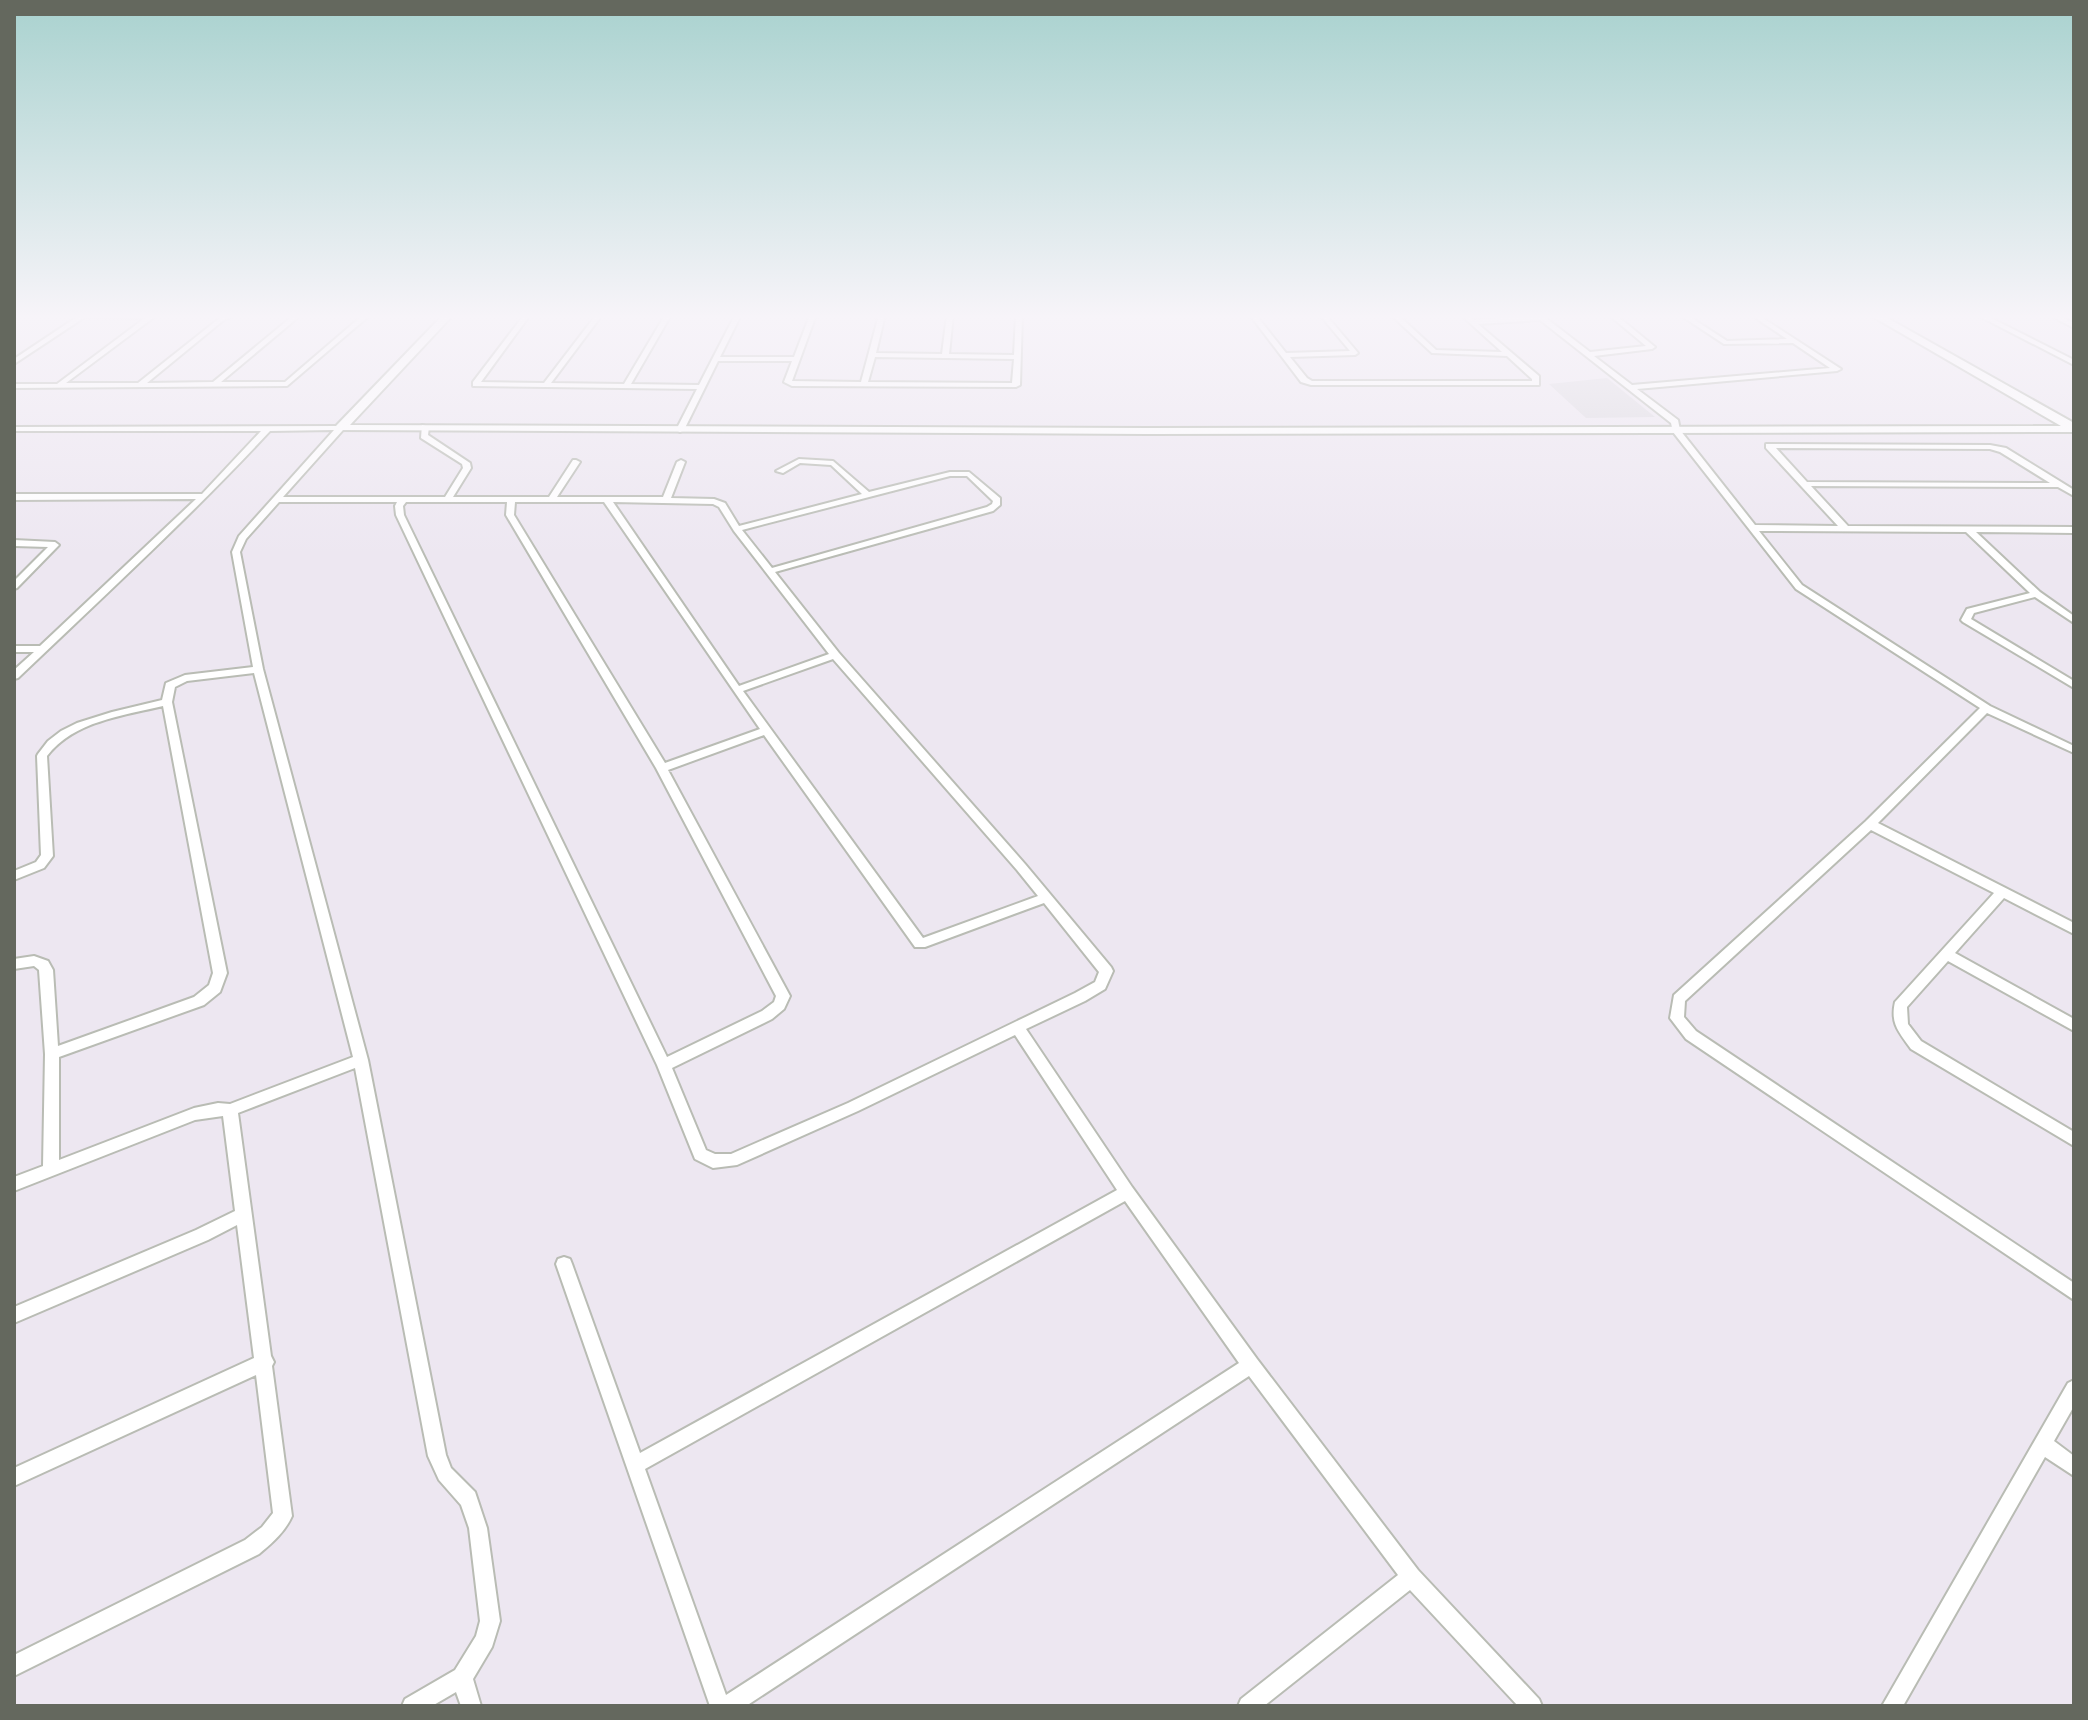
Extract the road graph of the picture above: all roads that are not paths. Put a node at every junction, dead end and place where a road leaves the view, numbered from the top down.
1 (371, 395) edge
2 (697, 395) edge
3 (1641, 395) edge
4 (2015, 395) edge
5 (425, 427) junction
6 (340, 428) junction
7 (14, 429) edge
8 (267, 429) junction
9 (2074, 429) edge
10 (680, 430) junction
11 (1676, 430) junction
12 (576, 462) dead end
13 (681, 462) dead end
14 (780, 471) dead end
15 (1807, 484) junction
16 (2060, 485) junction
17 (866, 494) junction
18 (2074, 494) edge
19 (204, 496) junction
20 (404, 498) junction
21 (448, 498) junction
22 (278, 499) junction
23 (17, 500) edge
24 (511, 500) junction
25 (551, 500) junction
26 (607, 500) junction
27 (666, 500) junction
28 (1752, 528) junction
29 (1845, 528) junction
30 (1967, 528) junction
31 (737, 529) junction
32 (2072, 532) edge
33 (14, 543) edge
34 (770, 571) junction
35 (14, 586) edge
36 (2037, 594) junction
37 (2074, 620) edge
38 (14, 649) edge
39 (43, 649) junction
40 (835, 655) junction
41 (258, 669) junction
42 (14, 676) edge
43 (2074, 685) edge
44 (737, 690) junction
45 (167, 702) junction
46 (1986, 708) junction
47 (766, 731) junction
48 (2074, 750) edge
49 (662, 768) junction
50 (1870, 824) junction
51 (14, 876) edge
52 (2002, 892) junction
53 (1045, 898) junction
54 (2074, 929) edge
55 (1947, 955) junction
56 (14, 964) edge
57 (1017, 1026) junction
58 (2074, 1026) edge
59 (52, 1054) junction
60 (361, 1060) junction
61 (664, 1065) junction
62 (230, 1110) junction
63 (2074, 1140) edge
64 (51, 1170) junction
65 (14, 1184) edge
66 (1127, 1192) junction
67 (242, 1215) junction
68 (564, 1264) dead end
69 (2074, 1292) edge
70 (14, 1315) edge
71 (265, 1362) junction
72 (1251, 1365) junction
73 (2074, 1389) edge
74 (2043, 1444) junction
75 (635, 1465) junction
76 (2074, 1467) edge
77 (14, 1477) edge
78 (1411, 1577) junction
79 (14, 1666) edge
80 (462, 1677) junction
81 (412, 1706) edge
82 (471, 1706) edge
83 (720, 1706) edge
84 (728, 1706) edge
85 (1248, 1706) edge
86 (1532, 1706) edge
87 (1892, 1706) edge

1 - 6 street
2 - 10 street
3 - 11 street
4 - 9 street
5 - 6 street
5 - 10 street
5 - 21 street
6 - 8 street
6 - 22 street
7 - 8 street
8 - 19 street
9 - 11 street
10 - 11 street
11 - 28 street
12 - 25 street
13 - 27 street
14 - 17 street
15 - 16 street
15 - 16 street
15 - 29 street
16 - 18 street
17 - 31 street
17 - 34 street
19 - 23 street
19 - 39 street
20 - 21 street
20 - 22 street
20 - 61 street
21 - 24 street
22 - 41 street
24 - 25 street
24 - 49 street
25 - 26 street
26 - 27 street
26 - 44 street
27 - 31 street
28 - 29 street
28 - 46 street
29 - 30 street
30 - 32 street
30 - 36 street
31 - 34 street
33 - 35 street
34 - 40 street
36 - 37 street
36 - 43 street
38 - 39 street
39 - 42 street
40 - 44 street
40 - 53 street
41 - 45 street
41 - 60 street
44 - 47 street
45 - 51 street
45 - 59 street
46 - 48 street
46 - 50 street
47 - 49 street
47 - 53 street
49 - 61 street
50 - 52 street
50 - 69 street
52 - 54 street
52 - 55 street
53 - 57 street
55 - 58 street
55 - 63 street
56 - 59 street
57 - 61 street
57 - 66 street
59 - 64 street
60 - 62 street
60 - 80 street
62 - 64 street
62 - 67 street
64 - 65 street
66 - 72 street
66 - 75 street
67 - 70 street
67 - 71 street
68 - 75 street
71 - 77 street
71 - 79 street
72 - 78 street
72 - 84 street
73 - 74 street
74 - 76 street
74 - 87 street
75 - 83 street
78 - 85 street
78 - 86 street
80 - 81 street
80 - 82 street

